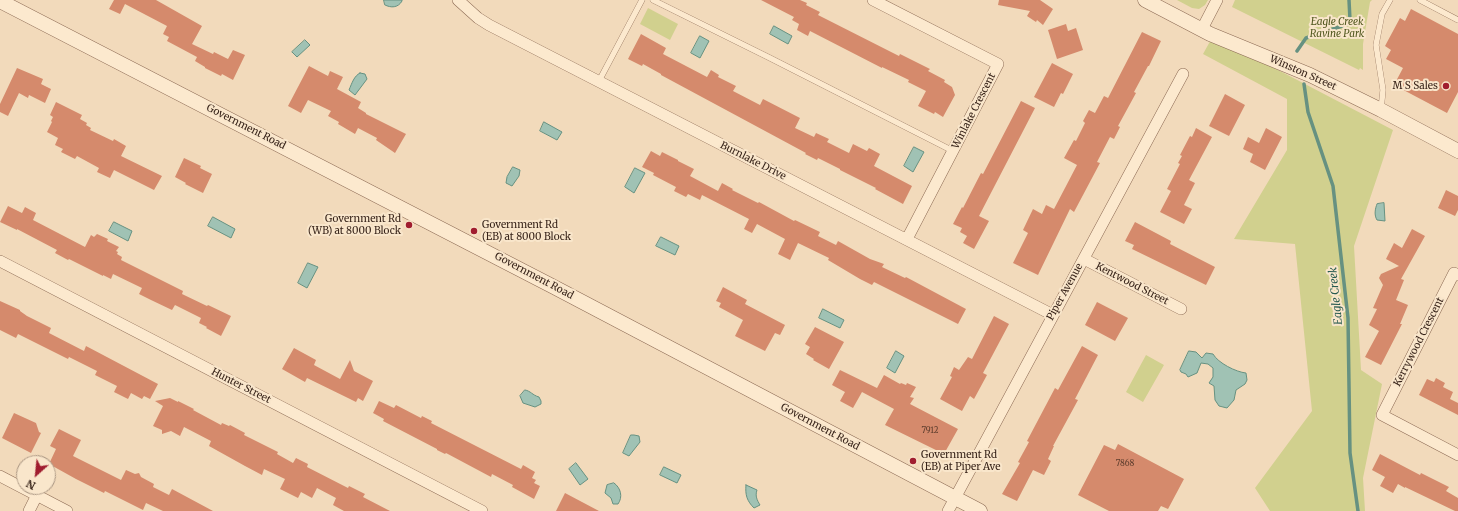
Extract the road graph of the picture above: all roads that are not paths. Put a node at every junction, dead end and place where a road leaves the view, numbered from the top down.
1 (458, 0) edge
2 (642, 0) edge
3 (653, 0) edge
4 (873, 0) edge
5 (1145, 0) edge
6 (1217, 0) edge
7 (1390, 0) edge
8 (1420, 0) edge
9 (0, 1) edge
10 (1458, 20) edge
11 (1202, 29) junction
12 (1183, 74) dead end
13 (599, 81) junction
14 (1381, 110) junction
15 (953, 151) junction
16 (1458, 151) edge
17 (907, 239) junction
18 (1084, 259) junction
19 (0, 260) edge
20 (1458, 275) edge
21 (1181, 309) dead end
22 (1052, 315) junction
23 (1458, 454) edge
24 (0, 476) edge
25 (16, 484) edge
26 (36, 495) joint
27 (955, 498) junction
28 (29, 511) edge
29 (67, 511) edge
30 (482, 511) edge
31 (948, 511) edge
32 (980, 511) edge

1 - 13 street, Burnlake Drive
2 - 13 lane
3 - 15 lane
4 - 15 street, Winlake Crescent
5 - 11 street, Winston Street
6 - 11 street
7 - 14 lane
8 - 10 lane
9 - 27 street, Government Road
11 - 14 street, Winston Street
12 - 18 street, Piper Avenue
13 - 17 street, Burnlake Drive
14 - 16 street, Winston Street
15 - 17 street, Winlake Crescent
17 - 22 street, Burnlake Drive
18 - 21 street, Kentwood Street
18 - 22 street, Piper Avenue
19 - 30 street, Hunter Street
20 - 23 street, Kerrywood Crescent
22 - 27 street, Piper Avenue
24 - 25 street
26 - 28 street
26 - 29 street
27 - 31 street, Piper Avenue
27 - 32 street, Government Road

